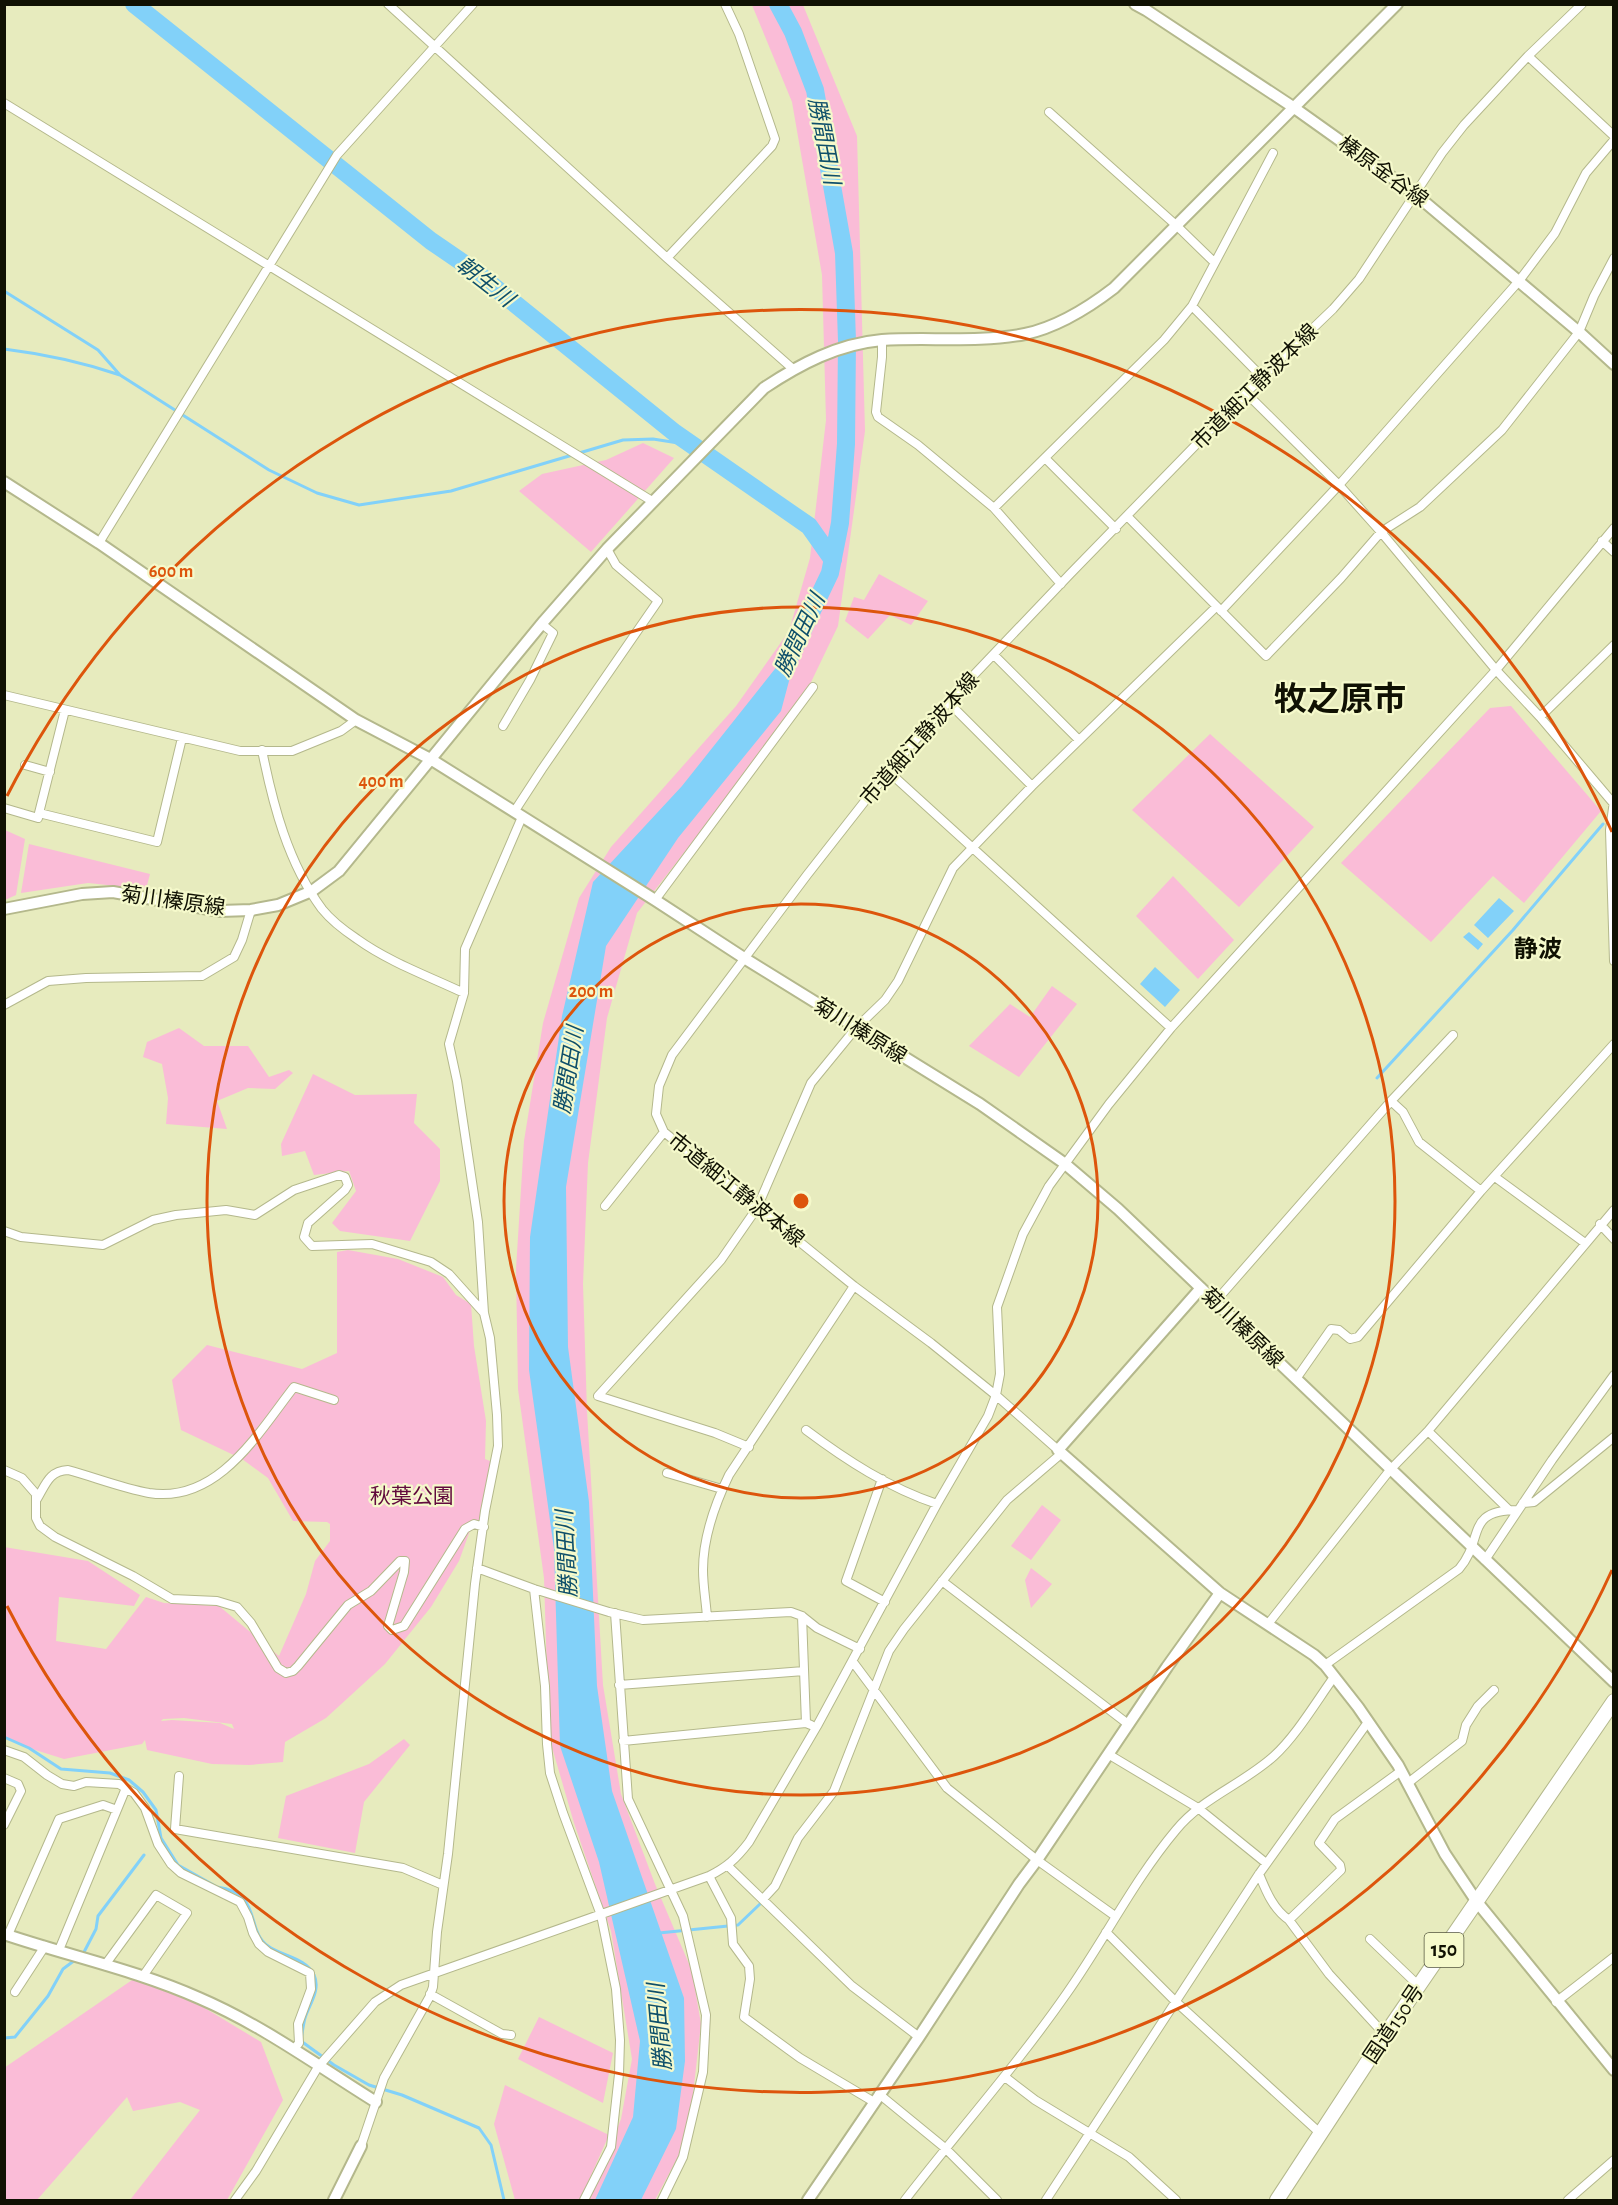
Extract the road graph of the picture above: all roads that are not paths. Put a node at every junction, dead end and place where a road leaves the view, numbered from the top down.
1 (388, 4) edge
2 (473, 4) edge
3 (725, 4) edge
4 (1135, 4) edge
5 (1398, 4) edge
6 (1566, 4) edge
7 (1582, 4) edge
8 (1148, 7) edge
9 (1573, 12) junction
10 (434, 47) junction
11 (1528, 56) junction
12 (4, 103) edge
13 (1293, 107) junction
14 (1049, 112) dead end
15 (1614, 138) edge
16 (1273, 153) dead end
17 (1415, 194) junction
18 (1177, 226) junction
19 (667, 258) junction
20 (1614, 258) edge
21 (1214, 262) junction
22 (268, 266) junction
23 (1519, 281) junction
24 (1192, 306) junction
25 (1579, 332) junction
26 (876, 341) junction
27 (1614, 364) edge
28 (797, 367) junction
29 (1262, 377) junction
30 (1246, 393) junction
31 (1046, 459) junction
32 (4, 482) edge
33 (1339, 485) junction
34 (652, 501) junction
35 (994, 508) junction
36 (1128, 517) junction
37 (1614, 528) edge
38 (1116, 529) junction
39 (1381, 532) junction
40 (1602, 541) junction
41 (99, 543) junction
42 (607, 549) junction
43 (1614, 552) edge
44 (1061, 584) junction
45 (1219, 609) junction
46 (542, 624) junction
47 (1614, 645) edge
48 (994, 655) junction
49 (1496, 670) junction
50 (813, 687) dead end
51 (5, 697) edge
52 (948, 702) junction
53 (66, 710) junction
54 (1540, 717) junction
55 (356, 720) junction
56 (503, 726) dead end
57 (182, 738) junction
58 (1079, 740) junction
59 (262, 750) junction
60 (432, 760) junction
61 (25, 765) dead end
62 (50, 771) junction
63 (889, 772) junction
64 (1032, 786) junction
65 (1613, 802) edge
66 (4, 808) edge
67 (39, 813) junction
68 (518, 815) junction
69 (971, 848) junction
70 (312, 891) junction
71 (655, 900) junction
72 (4, 909) edge
73 (250, 910) junction
74 (744, 958) junction
75 (1614, 961) edge
76 (464, 993) junction
77 (4, 1005) edge
78 (856, 1028) junction
79 (1171, 1028) junction
80 (1453, 1035) dead end
81 (1614, 1044) edge
82 (1391, 1101) junction
83 (664, 1132) junction
84 (1064, 1163) junction
85 (1495, 1176) junction
86 (1481, 1191) junction
87 (605, 1206) dead end
88 (757, 1208) junction
89 (1614, 1210) edge
90 (1600, 1224) junction
91 (4, 1231) edge
92 (1614, 1239) edge
93 (1585, 1243) junction
94 (854, 1286) junction
95 (1201, 1288) junction
96 (1215, 1302) junction
97 (484, 1313) junction
98 (1614, 1375) edge
99 (1296, 1379) junction
100 (996, 1395) junction
101 (334, 1400) dead end
102 (806, 1430) dead end
103 (1428, 1431) junction
104 (1614, 1437) edge
105 (749, 1447) junction
106 (1060, 1452) junction
107 (4, 1470) edge
108 (1390, 1470) junction
109 (667, 1473) dead end
110 (882, 1479) junction
111 (722, 1489) junction
112 (36, 1500) junction
113 (937, 1504) junction
114 (1521, 1507) junction
115 (1509, 1510) junction
116 (484, 1527) junction
117 (1472, 1547) junction
118 (1485, 1560) junction
119 (477, 1568) junction
120 (942, 1581) junction
121 (534, 1589) junction
122 (1220, 1593) junction
123 (885, 1602) junction
124 (612, 1613) junction
125 (802, 1616) junction
126 (707, 1617) junction
127 (1269, 1624) junction
128 (860, 1649) junction
129 (853, 1662) junction
130 (1324, 1665) junction
131 (804, 1671) junction
132 (1334, 1677) junction
133 (1614, 1682) edge
134 (619, 1685) junction
135 (1494, 1690) dead end
136 (875, 1691) junction
137 (1614, 1701) edge
138 (1368, 1722) junction
139 (806, 1724) junction
140 (1128, 1725) junction
141 (817, 1726) junction
142 (624, 1742) junction
143 (4, 1750) edge
144 (1108, 1754) junction
145 (1401, 1771) junction
146 (179, 1776) dead end
147 (4, 1778) edge
148 (1408, 1783) junction
149 (126, 1788) junction
150 (1198, 1808) junction
151 (117, 1810) junction
152 (4, 1825) edge
153 (1037, 1860) junction
154 (1266, 1863) junction
155 (728, 1866) junction
156 (1259, 1874) junction
157 (709, 1876) junction
158 (443, 1885) junction
159 (672, 1889) junction
160 (763, 1899) junction
161 (1477, 1902) junction
162 (601, 1915) junction
163 (1115, 1916) junction
164 (1289, 1920) junction
165 (1106, 1932) junction
166 (6, 1934) edge
167 (1370, 1939) dead end
168 (45, 1946) junction
169 (59, 1950) junction
170 (1614, 1957) edge
171 (105, 1965) junction
172 (433, 1974) junction
173 (143, 1976) junction
174 (1419, 1986) junction
175 (15, 1992) dead end
176 (430, 1994) junction
177 (1175, 2001) junction
178 (1556, 2002) junction
179 (510, 2035) dead end
180 (1385, 2036) junction
181 (919, 2037) junction
182 (294, 2049) junction
183 (319, 2065) junction
184 (1614, 2070) edge
185 (1005, 2077) junction
186 (377, 2098) junction
187 (876, 2098) junction
188 (1089, 2133) junction
189 (1321, 2134) junction
190 (361, 2146) joint
191 (945, 2148) junction
192 (1614, 2160) edge
193 (235, 2200) edge
194 (334, 2200) edge
195 (584, 2200) edge
196 (662, 2200) edge
197 (807, 2200) edge
198 (905, 2200) edge
199 (997, 2200) edge
200 (1046, 2200) edge
201 (1176, 2200) edge
202 (1277, 2200) edge
203 (1568, 2200) edge

1 - 10 street
2 - 10 street
3 - 19 street
4 - 8 street, 榛原金谷線
5 - 13 street
6 - 9 street
7 - 9 street, 市道細江静波本線
8 - 13 street, 榛原金谷線
9 - 11 street, 市道細江静波本線
10 - 19 street
10 - 22 street
11 - 15 street
11 - 17 street, 市道細江静波本線
12 - 22 street
13 - 17 street, 榛原金谷線
13 - 18 street
14 - 18 street
15 - 23 street
16 - 21 street
17 - 23 street, 榛原金谷線
17 - 29 street, 市道細江静波本線
18 - 21 street
18 - 26 street
19 - 28 street
20 - 25 street
21 - 24 street
22 - 34 street
22 - 41 street
23 - 25 street, 榛原金谷線
23 - 33 street
24 - 29 street
24 - 31 street
25 - 27 street, 榛原金谷線
25 - 39 street
26 - 28 street
26 - 35 street
28 - 34 street
29 - 30 street, 市道細江静波本線
30 - 33 street
30 - 36 street, 市道細江静波本線
31 - 35 street
31 - 38 street
32 - 41 street
33 - 39 street
33 - 45 street
34 - 42 street
35 - 44 street
36 - 38 street, 市道細江静波本線
36 - 45 street
37 - 40 street
38 - 44 street, 市道細江静波本線
39 - 45 street
39 - 49 street
40 - 43 street
40 - 49 street
41 - 55 street
42 - 46 street
42 - 68 street
44 - 48 street, 市道細江静波本線
45 - 58 street
46 - 56 street
46 - 60 street
47 - 54 street
48 - 52 street, 市道細江静波本線
48 - 58 street
49 - 54 street
49 - 79 street
50 - 71 street
51 - 53 street
52 - 63 street, 市道細江静波本線
52 - 64 street
53 - 57 street
53 - 62 street
54 - 65 street
55 - 59 street
55 - 60 street
57 - 59 street
57 - 67 street
58 - 64 street
59 - 70 street
60 - 68 street, 菊川榛原線
60 - 70 street, 菊川榛原線
61 - 62 street
62 - 67 street
63 - 69 street
63 - 74 street, 市道細江静波本線
64 - 69 street
65 - 75 street
66 - 67 street
68 - 71 street, 菊川榛原線
68 - 76 street
69 - 78 street
69 - 79 street
70 - 73 street, 菊川榛原線
70 - 76 street
71 - 74 street, 菊川榛原線
72 - 73 street, 菊川榛原線
73 - 77 street
74 - 78 street, 菊川榛原線
74 - 83 street, 市道細江静波本線
76 - 97 street
78 - 84 street, 菊川榛原線
78 - 88 street
79 - 84 street
80 - 82 street
81 - 85 street
82 - 86 street
82 - 96 street
83 - 87 street
83 - 88 street, 市道細江静波本線
84 - 95 street, 菊川榛原線
84 - 100 street
85 - 86 street
85 - 93 street
86 - 99 street
88 - 94 street, 市道細江静波本線
88 - 105 street
89 - 90 street
90 - 92 street
90 - 93 street
91 - 97 street
93 - 103 street
94 - 100 street, 市道細江静波本線
94 - 105 street
95 - 96 street, 菊川榛原線
95 - 106 street
96 - 99 street, 菊川榛原線
97 - 116 street
98 - 114 street
99 - 108 street, 菊川榛原線
100 - 106 street, 市道細江静波本線
100 - 113 street
101 - 112 street
102 - 110 street
103 - 108 street
103 - 115 street
104 - 114 street
105 - 111 street
106 - 120 street
106 - 122 street
107 - 112 street
108 - 117 street, 菊川榛原線
108 - 127 street
109 - 111 street
110 - 113 street
110 - 123 street
111 - 126 street
112 - 116 street
113 - 123 street
114 - 115 street
114 - 118 street
115 - 117 street
116 - 119 street
117 - 118 street, 菊川榛原線
117 - 130 street
118 - 133 street, 菊川榛原線
119 - 121 street
119 - 158 street
120 - 136 street
120 - 140 street
121 - 124 street
121 - 162 street
122 - 127 street
122 - 140 street
123 - 128 street
124 - 126 street
124 - 134 street
125 - 126 street
125 - 128 street
125 - 131 street
127 - 130 street
128 - 129 street
129 - 136 street
129 - 141 street
130 - 132 street
131 - 134 street
131 - 139 street
132 - 138 street
132 - 150 street
134 - 142 street
135 - 148 street
136 - 153 street
136 - 160 street
137 - 161 highway, 国道150号 / 150
138 - 145 street
138 - 154 street
139 - 141 street
139 - 142 street
140 - 144 street
141 - 155 street
142 - 159 street
143 - 149 street
144 - 150 street
144 - 153 street
145 - 148 street
145 - 164 street
146 - 158 street
147 - 152 street
148 - 161 street
149 - 151 street
149 - 182 street
150 - 154 street
150 - 163 street
151 - 166 street
151 - 169 street
153 - 163 street
153 - 181 street
154 - 156 street
155 - 157 street
155 - 160 street
156 - 164 street
156 - 177 street
157 - 159 street
157 - 187 street
158 - 172 street
159 - 162 street
159 - 196 street
160 - 181 street
161 - 174 highway, 国道150号 / 150
161 - 178 street
162 - 172 street
162 - 195 street
163 - 165 street
164 - 180 street
165 - 177 street
165 - 185 street
166 - 168 street
167 - 174 street
168 - 169 street
168 - 175 street
169 - 171 street
170 - 178 street
171 - 173 street
171 - 173 street
172 - 176 street
172 - 183 street
173 - 182 street
174 - 180 highway, 国道150号 / 150
176 - 179 street
176 - 186 street
177 - 188 street
177 - 189 street
178 - 184 street
180 - 189 highway, 国道150号 / 150
181 - 187 street
182 - 183 street
183 - 186 street
183 - 193 street
185 - 188 street
185 - 191 street
186 - 190 street
187 - 191 street
187 - 197 street
188 - 200 street
188 - 201 street
189 - 202 highway, 国道150号 / 150
190 - 194 street
191 - 198 street
191 - 199 street
192 - 203 street

